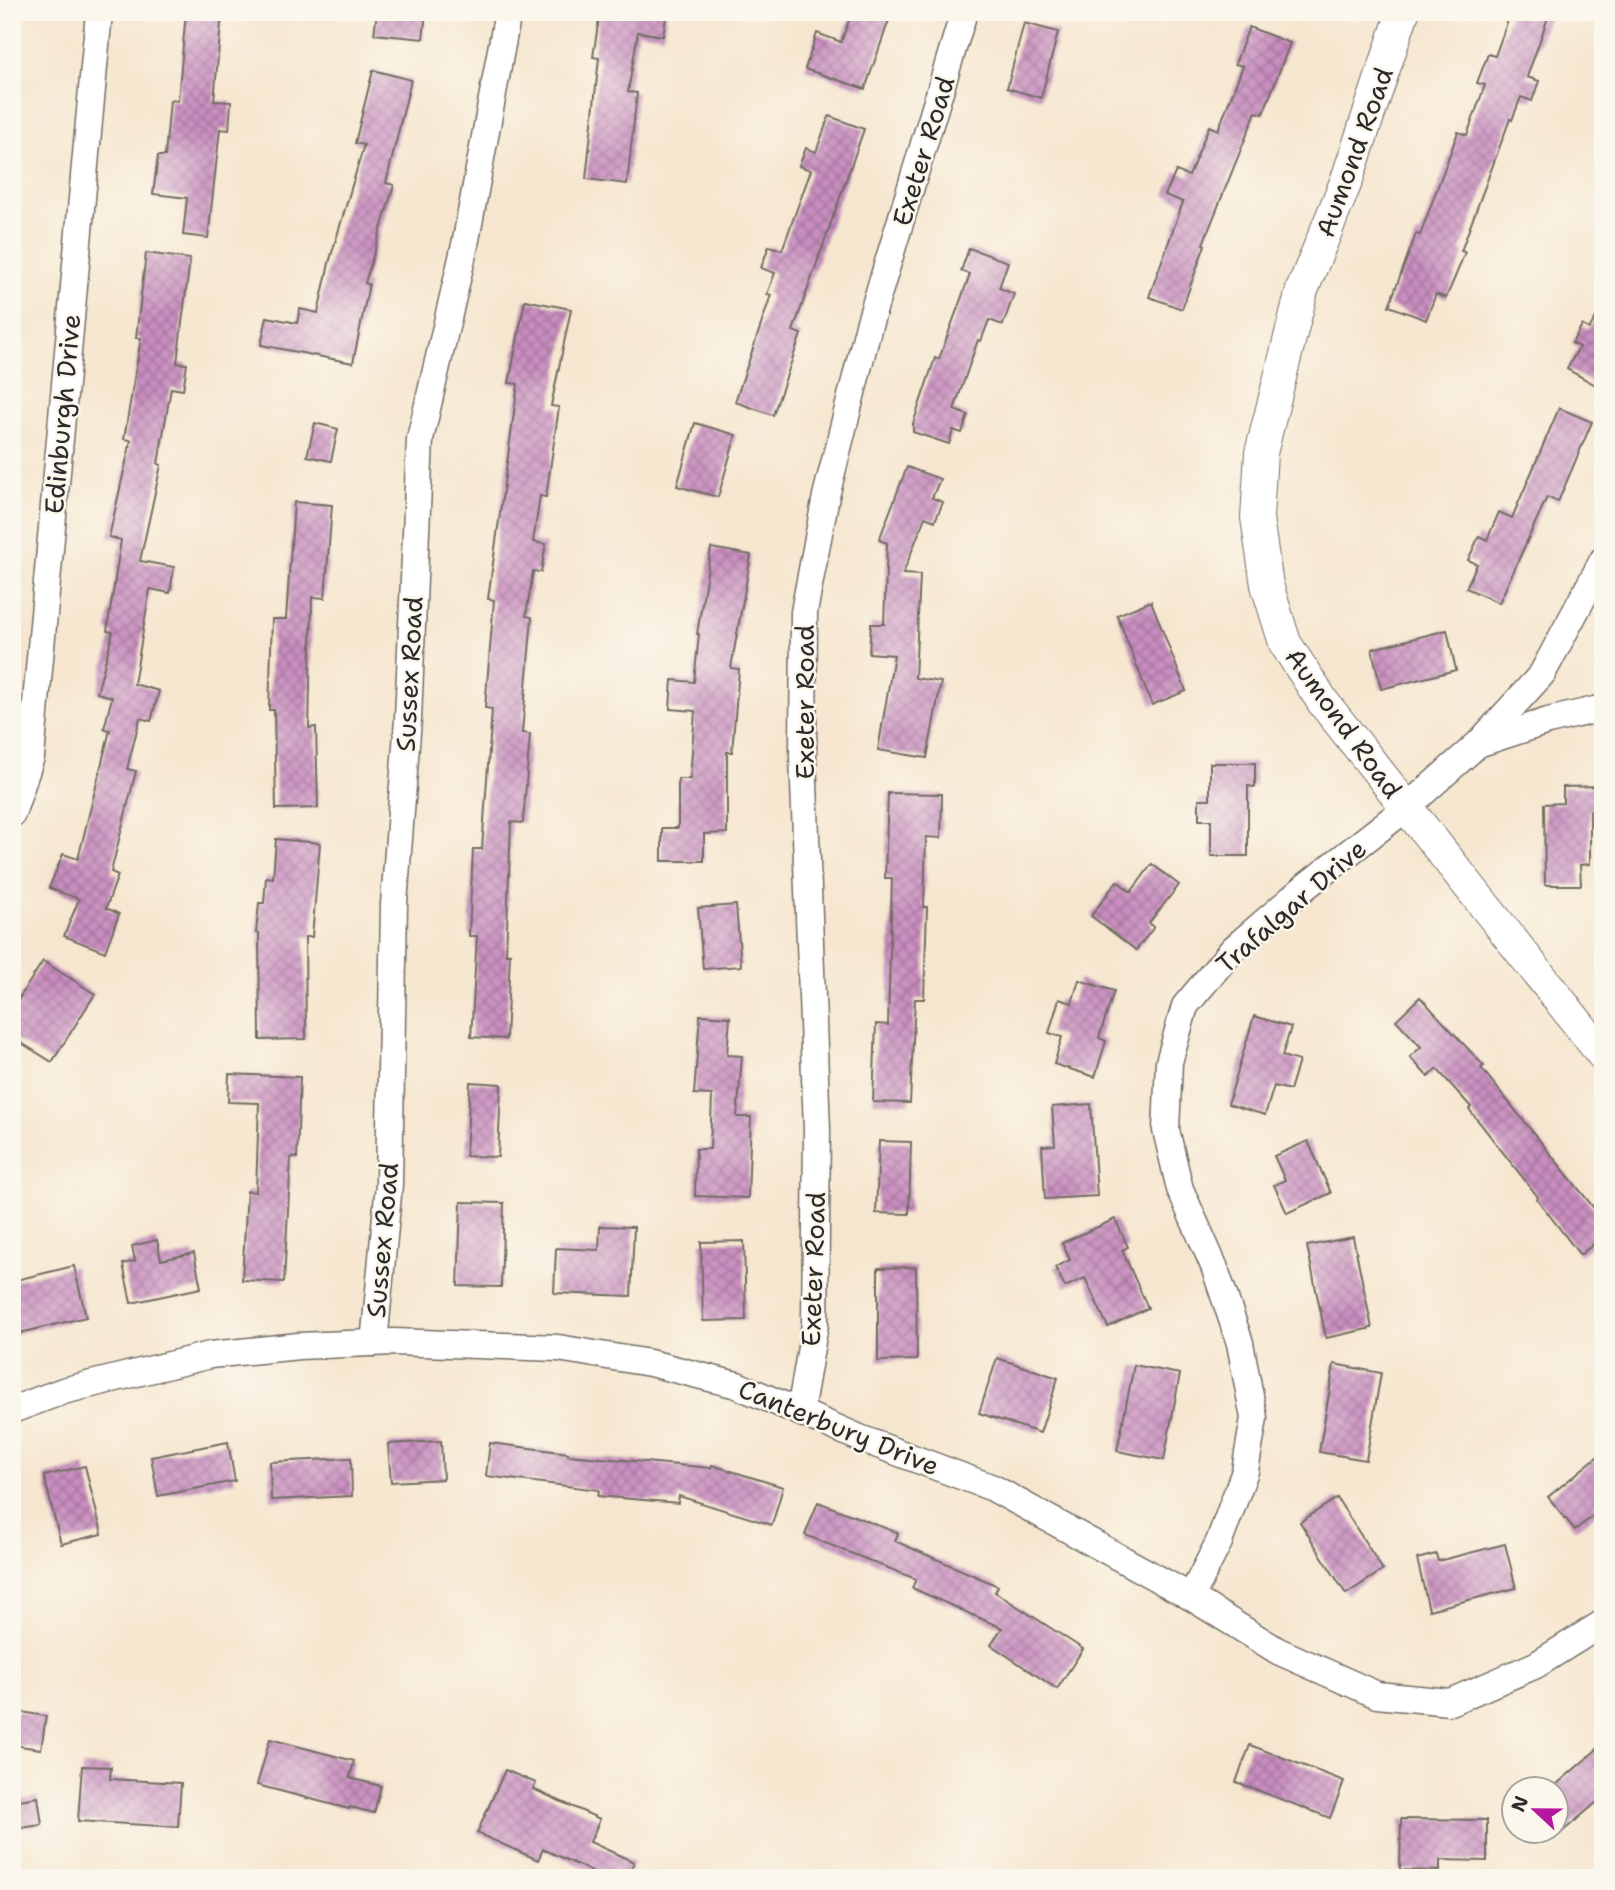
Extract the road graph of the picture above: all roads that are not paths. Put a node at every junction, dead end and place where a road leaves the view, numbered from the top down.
1 (99, 12) edge
2 (508, 12) edge
3 (964, 12) edge
4 (1403, 12) edge
5 (1603, 560) edge
6 (1603, 708) edge
7 (1479, 743) junction
8 (1406, 808) junction
9 (12, 814) edge
10 (1603, 1055) edge
11 (374, 1343) junction
12 (12, 1410) edge
13 (800, 1412) junction
14 (1191, 1597) junction
15 (1603, 1623) edge

1 - 9 street, Edinburgh Drive
2 - 11 street, Sussex Road
3 - 13 street, Exeter Road
4 - 8 street, Aumond Road
5 - 7 street, Trafalgar Drive
6 - 7 street
7 - 8 street, Trafalgar Drive
8 - 10 street, Aumond Road
8 - 14 street, Trafalgar Drive
11 - 12 street, Canterbury Drive
11 - 13 street, Canterbury Drive
13 - 14 street, Canterbury Drive
14 - 15 street, Canterbury Drive

